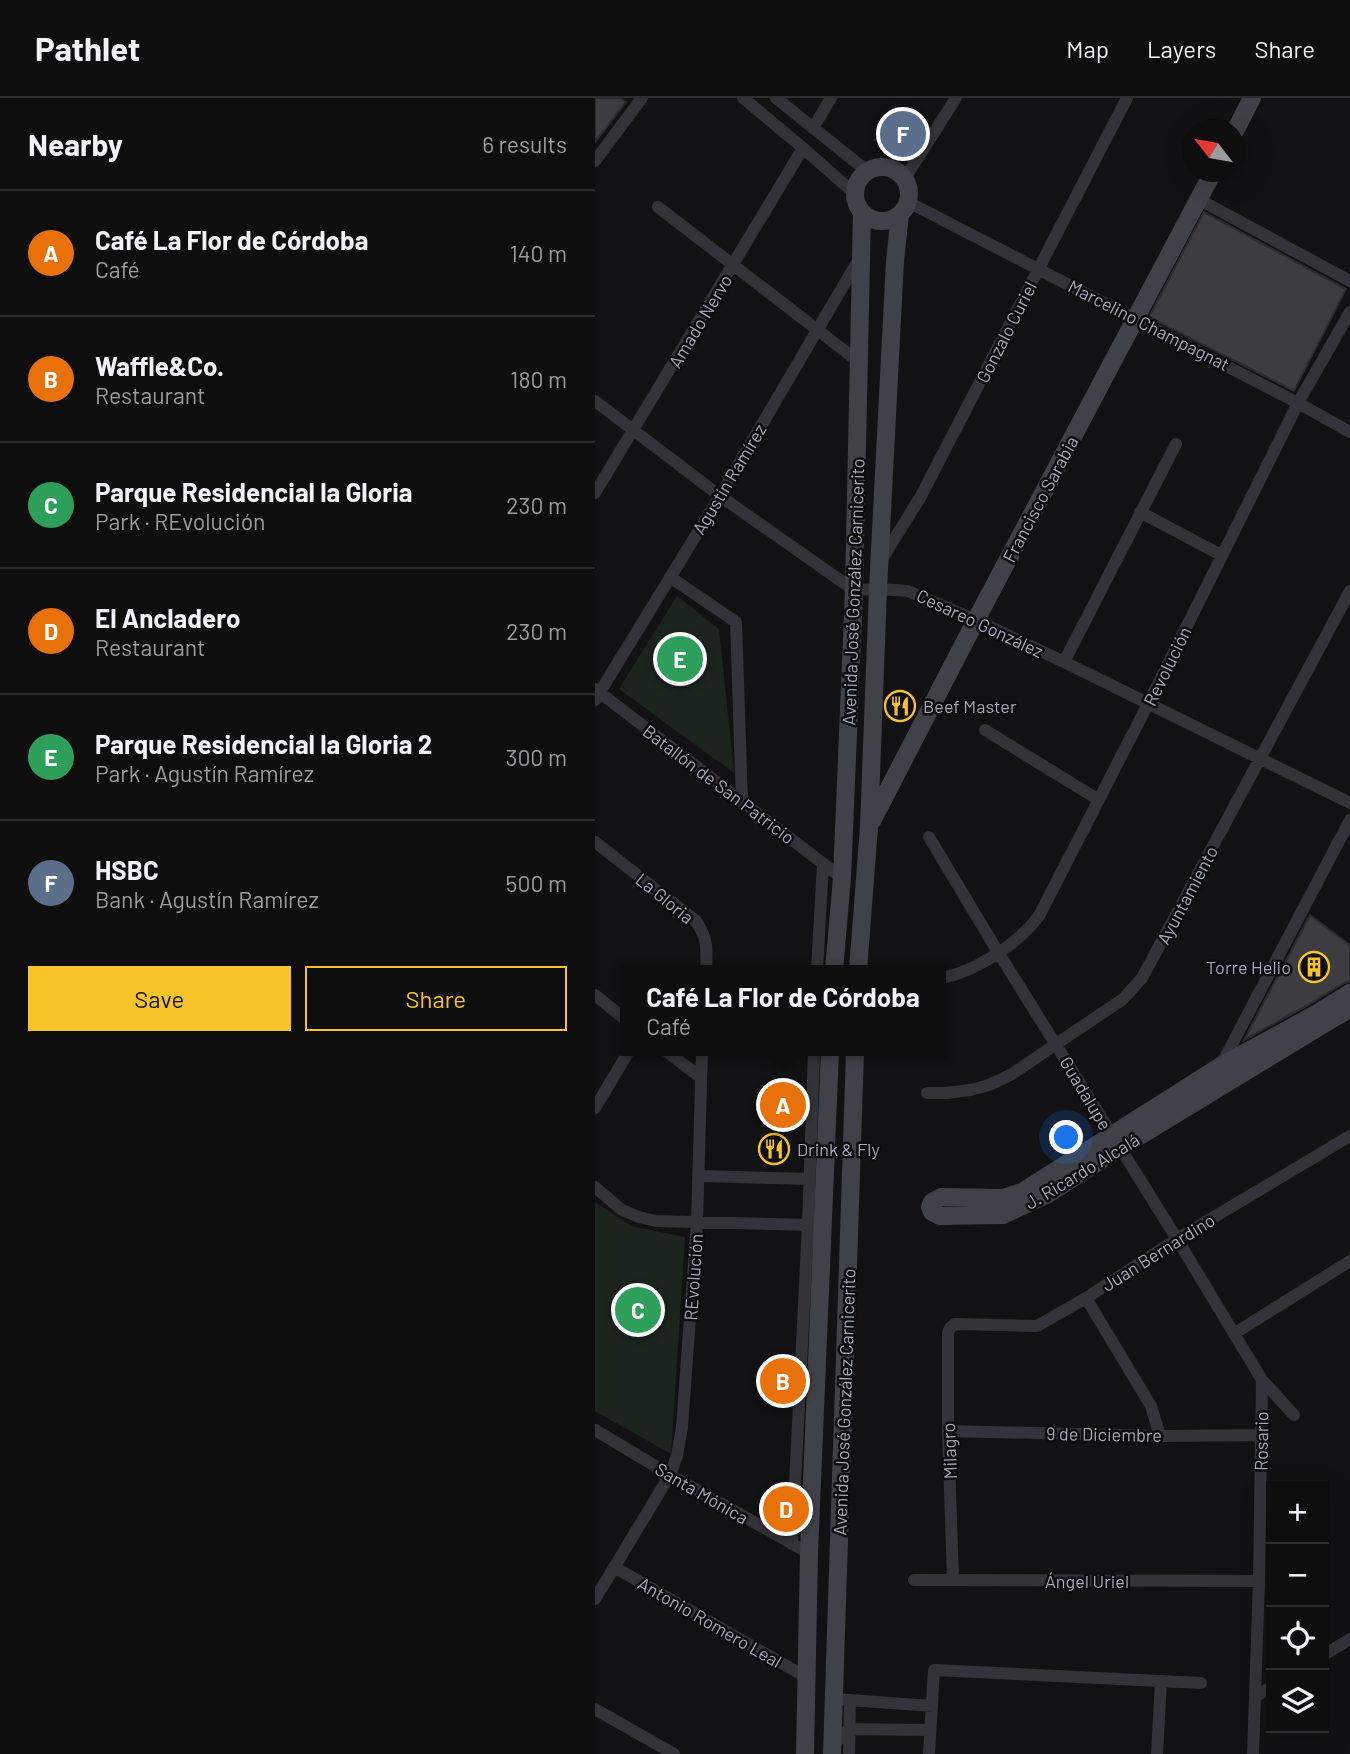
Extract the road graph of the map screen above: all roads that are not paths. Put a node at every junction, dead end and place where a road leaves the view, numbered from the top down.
1 (642, 98) edge
2 (743, 98) edge
3 (776, 98) edge
4 (831, 98) edge
5 (956, 98) edge
6 (1127, 98) edge
7 (1252, 98) edge
8 (1241, 119) edge
9 (813, 128) junction
10 (803, 148) junction
11 (595, 161) edge
12 (867, 171) junction
13 (905, 178) junction
14 (1208, 182) edge
15 (855, 194) junction
16 (1198, 200) junction
17 (658, 207) dead end
18 (904, 209) junction
19 (862, 212) junction
20 (861, 256) junction
21 (733, 266) junction
22 (1039, 268) junction
23 (1350, 281) edge
24 (1350, 312) edge
25 (1135, 318) junction
26 (818, 330) junction
27 (859, 362) junction
28 (595, 401) edge
29 (1298, 402) junction
30 (633, 430) junction
31 (1350, 432) edge
32 (1176, 444) dead end
33 (595, 493) edge
34 (720, 496) junction
35 (1140, 512) junction
36 (1221, 555) junction
37 (880, 562) junction
38 (670, 577) junction
39 (877, 589) junction
40 (854, 590) junction
41 (1350, 591) edge
42 (976, 620) junction
43 (1064, 662) junction
44 (597, 694) edge
45 (1148, 704) junction
46 (985, 730) dead end
47 (1261, 759) junction
48 (1099, 800) junction
49 (742, 802) junction
50 (1350, 803) edge
51 (1350, 820) edge
52 (869, 827) junction
53 (929, 837) dead end
54 (595, 842) edge
55 (823, 864) junction
56 (842, 878) junction
57 (998, 952) junction
58 (706, 965) edge
59 (817, 965) edge
60 (834, 965) edge
61 (858, 965) edge
62 (946, 976) edge
63 (1350, 993) edge
64 (595, 995) edge
65 (1350, 1009) edge
66 (620, 1016) edge
67 (1057, 1045) junction
68 (626, 1056) edge
69 (673, 1056) edge
70 (702, 1056) edge
71 (814, 1056) edge
72 (830, 1056) edge
73 (855, 1056) edge
74 (1219, 1067) junction
75 (700, 1077) junction
76 (927, 1093) dead end
77 (1209, 1093) junction
78 (595, 1108) edge
79 (1350, 1136) edge
80 (1116, 1142) junction
81 (699, 1176) junction
82 (808, 1179) junction
83 (595, 1186) edge
84 (697, 1222) junction
85 (808, 1225) junction
86 (822, 1236) junction
87 (1177, 1239) junction
88 (1350, 1261) edge
89 (1086, 1298) junction
90 (955, 1324) joint
91 (1235, 1333) junction
92 (1262, 1380) junction
93 (1294, 1415) dead end
94 (595, 1430) edge
95 (948, 1431) junction
96 (1261, 1434) junction
97 (1160, 1436) junction
98 (670, 1475) junction
99 (792, 1544) junction
100 (809, 1553) junction
101 (614, 1567) junction
102 (914, 1580) dead end
103 (953, 1580) junction
104 (599, 1581) edge
105 (1259, 1581) junction
106 (595, 1599) edge
107 (1350, 1640) edge
108 (1329, 1652) edge
109 (806, 1677) junction
110 (1161, 1681) junction
111 (1201, 1683) dead end
112 (1266, 1690) edge
113 (1255, 1697) junction
114 (843, 1700) junction
115 (932, 1706) junction
116 (595, 1709) edge
117 (849, 1729) junction
118 (930, 1730) junction
119 (838, 1751) edge
120 (674, 1754) edge
121 (805, 1754) edge
122 (929, 1754) edge
123 (1157, 1754) edge
124 (1253, 1754) edge

1 - 11 street
2 - 10 street
3 - 9 street
4 - 9 street
5 - 13 street
6 - 22 street, Gonzalo Curiel
7 - 8 street
9 - 12 street
10 - 15 street
10 - 21 street, Amado Nervo
12 - 13 street
12 - 15 street
13 - 18 street
14 - 16 street, Francisco Sarabia
15 - 19 street
16 - 23 street
16 - 25 street, Francisco Sarabia
17 - 21 street
18 - 19 street
18 - 22 street, Marcelino Champagnat
18 - 37 street, Avenida José González Carnicerito
19 - 20 street, Avenida José González Carnicerito
20 - 26 street, Agustín Ramírez
20 - 27 street, Avenida José González Carnicerito
21 - 26 street
21 - 30 street, Amado Nervo
22 - 25 street, Marcelino Champagnat
22 - 37 street, Gonzalo Curiel
24 - 29 street, Revolución
25 - 29 street, Marcelino Champagnat
25 - 42 street, Francisco Sarabia
26 - 27 street
26 - 34 street, Agustín Ramírez
27 - 40 street, Avenida José González Carnicerito
28 - 30 street
29 - 31 street, Marcelino Champagnat
29 - 36 street, Revolución
30 - 33 street, Amado Nervo
30 - 34 street
32 - 35 street
34 - 38 street, Agustín Ramírez
34 - 40 street
35 - 36 street
35 - 43 street
36 - 45 street, Revolución
37 - 39 street, Avenida José González Carnicerito
38 - 44 street, Agustín Ramírez
38 - 49 street
39 - 40 street, Cesareo González
39 - 42 street, Cesareo González
39 - 52 street, Avenida José González Carnicerito
40 - 56 street, Avenida José González Carnicerito
41 - 47 street, Ayuntamiento
42 - 43 street, Cesareo González
42 - 52 street, Francisco Sarabia
43 - 45 street, Cesareo González
44 - 49 street, Batallón de San Patricio
45 - 47 street, Cesareo González
45 - 48 street, Revolución
46 - 48 street
47 - 50 street, Cesareo González
47 - 67 street, Ayuntamiento
48 - 57 street, Revolución
49 - 55 street, Batallón de San Patricio
51 - 74 street
52 - 61 street, Avenida José González Carnicerito
53 - 57 street, Guadalupe
54 - 58 street, La Gloria
55 - 56 street, Batallón de San Patricio
55 - 59 street
56 - 60 street, Avenida José González Carnicerito
57 - 62 street, Revolución
57 - 67 street, Guadalupe
63 - 74 street, J. Ricardo Alcalá
64 - 66 street
65 - 77 street, J. Ricardo Alcalá
67 - 76 street, Ayuntamiento
67 - 80 street, Guadalupe
68 - 78 street
69 - 75 street
70 - 75 street
71 - 82 street
72 - 86 street, Avenida José González Carnicerito
73 - 114 street, Avenida José González Carnicerito
74 - 77 street
74 - 80 street, J. Ricardo Alcalá
75 - 81 street, REvolución
77 - 80 street, J. Ricardo Alcalá
79 - 87 street, Juan Bernardino
80 - 80 street, J. Ricardo Alcalá
80 - 87 street, Guadalupe
81 - 82 street
81 - 84 street, REvolución
82 - 85 street
83 - 84 street
84 - 85 street
84 - 98 street, REvolución
85 - 86 street
85 - 99 street
86 - 100 street, Avenida José González Carnicerito
87 - 89 street, Juan Bernardino
87 - 91 street, Guadalupe
88 - 91 street
89 - 90 street, Juan Bernardino
89 - 97 street
90 - 95 street, Milagro
91 - 92 street, Guadalupe
92 - 93 street, Guadalupe
92 - 96 street, Rosario
94 - 98 street, Santa Mónica
95 - 97 street, 9 de Diciembre
95 - 103 street, Milagro
96 - 97 street, 9 de Diciembre
96 - 105 street, Rosario
98 - 99 street, Santa Mónica
98 - 101 street, REvolución
99 - 100 street, Santa Mónica
100 - 109 street, Avenida José González Carnicerito
101 - 104 street, REvolución
101 - 109 street, Antonio Romero Leal
102 - 103 street, Ángel Uriel
103 - 105 street, Ángel Uriel
104 - 106 street, REvolución
105 - 113 street, Rosario
107 - 108 street
109 - 121 street, Avenida José González Carnicerito
110 - 111 street
110 - 115 street
110 - 123 street
112 - 113 street
113 - 124 street, Rosario
114 - 115 street
114 - 117 street
114 - 119 street, Avenida José González Carnicerito
115 - 118 street
116 - 120 street
117 - 118 street
117 - 119 street
118 - 122 street

